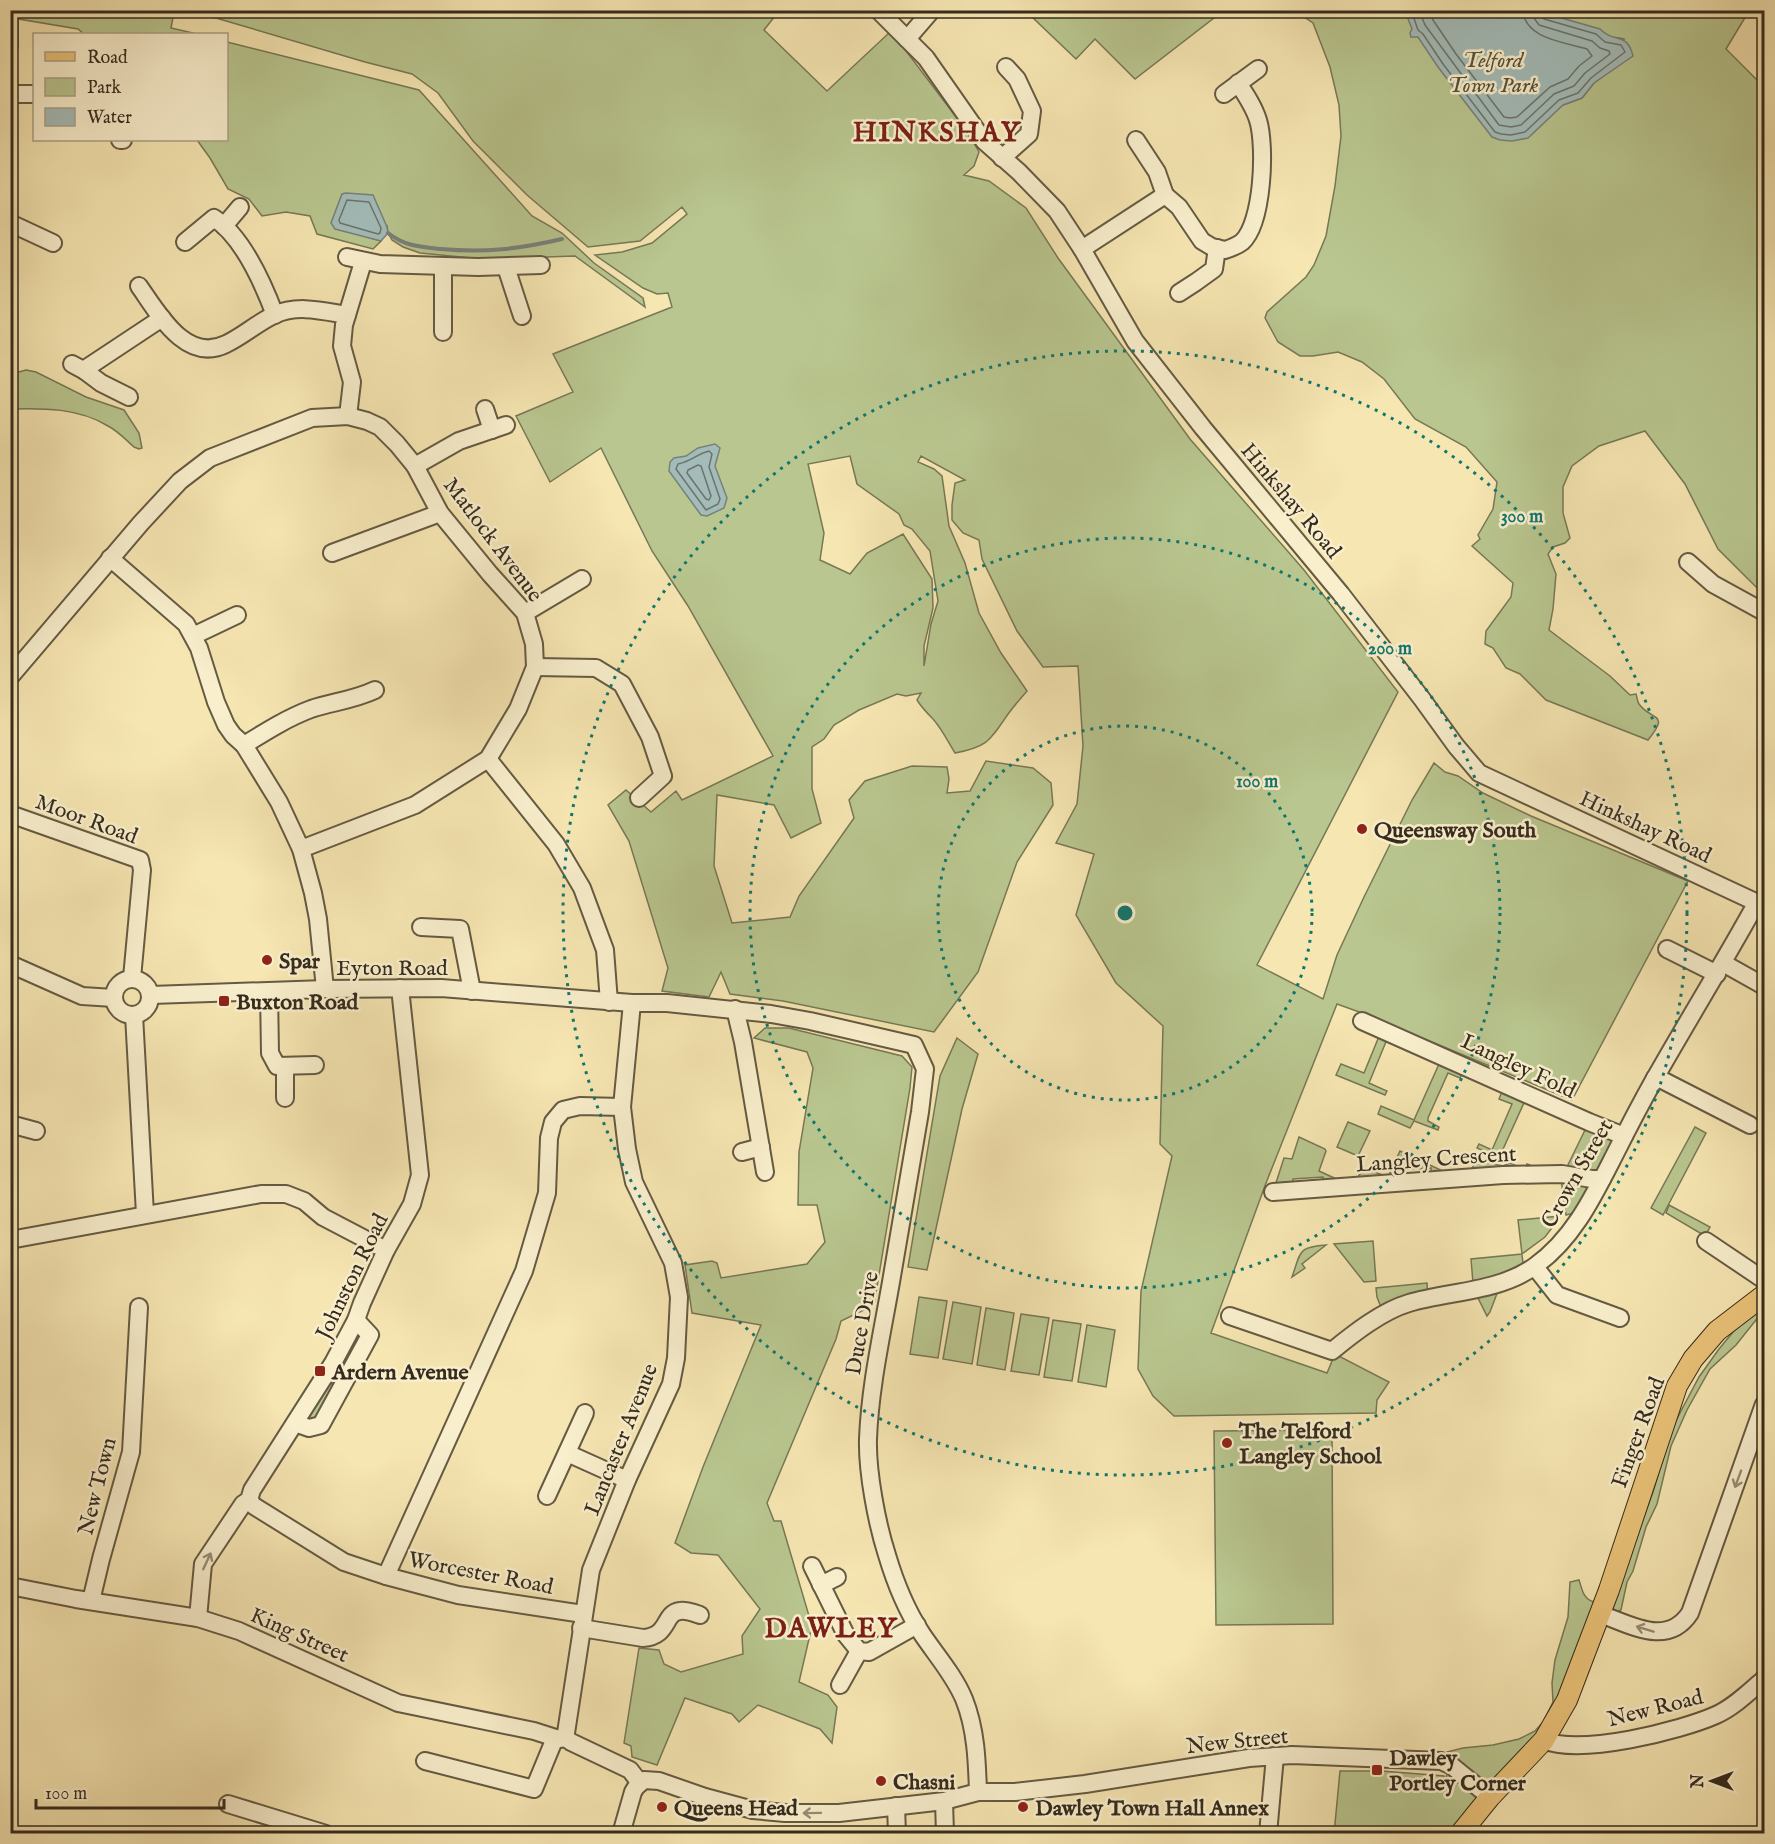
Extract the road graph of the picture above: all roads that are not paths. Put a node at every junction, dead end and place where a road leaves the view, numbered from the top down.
1 (878, 10) edge
2 (932, 10) edge
3 (907, 39) junction
4 (1006, 68) dead end
5 (1258, 69) dead end
6 (1238, 83) junction
7 (10, 94) edge
8 (33, 94) edge
9 (1224, 94) dead end
10 (1136, 140) dead end
11 (1002, 158) junction
12 (1165, 195) junction
13 (240, 207) dead end
14 (10, 223) edge
15 (224, 226) junction
16 (185, 242) dead end
17 (53, 243) dead end
18 (1217, 248) junction
19 (1082, 249) junction
20 (541, 265) dead end
21 (442, 267) junction
22 (506, 267) junction
23 (139, 286) dead end
24 (1179, 293) dead end
25 (275, 315) junction
26 (347, 315) junction
27 (522, 316) dead end
28 (460, 317) dead end
29 (162, 318) junction
30 (129, 397) dead end
31 (485, 409) dead end
32 (348, 416) junction
33 (415, 466) junction
34 (440, 513) junction
35 (332, 554) dead end
36 (110, 558) junction
37 (1688, 562) dead end
38 (582, 579) dead end
39 (1764, 612) edge
40 (525, 613) junction
41 (237, 615) dead end
42 (193, 636) junction
43 (535, 667) junction
44 (10, 677) edge
45 (375, 690) dead end
46 (244, 745) junction
47 (488, 759) junction
48 (639, 798) dead end
49 (10, 814) edge
50 (301, 849) junction
51 (1761, 904) edge
52 (422, 927) dead end
53 (1667, 949) dead end
54 (12, 968) edge
55 (1720, 968) junction
56 (132, 978) junction
57 (1764, 986) edge
58 (400, 988) junction
59 (325, 989) junction
60 (472, 991) junction
61 (269, 992) junction
62 (151, 995) junction
63 (114, 998) junction
64 (609, 1002) junction
65 (632, 1003) junction
66 (714, 1007) joint
67 (735, 1009) junction
68 (134, 1016) junction
69 (1362, 1021) dead end
70 (315, 1065) dead end
71 (285, 1066) junction
72 (1655, 1078) junction
73 (285, 1098) dead end
74 (622, 1107) junction
75 (10, 1124) edge
76 (1750, 1125) dead end
77 (36, 1131) dead end
78 (1624, 1136) junction
79 (760, 1147) junction
80 (742, 1152) dead end
81 (765, 1172) dead end
82 (1602, 1179) junction
83 (1274, 1192) dead end
84 (145, 1214) junction
85 (10, 1240) edge
86 (1706, 1241) dead end
87 (386, 1250) junction
88 (1534, 1267) junction
89 (1764, 1280) edge
90 (1764, 1295) edge
91 (139, 1307) dead end
92 (1230, 1316) dead end
93 (1620, 1318) dead end
94 (356, 1320) junction
95 (1764, 1404) edge
96 (585, 1413) dead end
97 (295, 1423) junction
98 (567, 1453) junction
99 (627, 1480) junction
100 (547, 1496) dead end
101 (249, 1500) junction
102 (812, 1566) dead end
103 (386, 1576) junction
104 (837, 1577) dead end
105 (821, 1585) junction
106 (10, 1587) edge
107 (91, 1601) junction
108 (703, 1614) dead end
109 (1600, 1614) junction
110 (198, 1618) junction
111 (582, 1621) junction
112 (917, 1625) junction
113 (859, 1651) junction
114 (840, 1684) dead end
115 (1762, 1688) edge
116 (560, 1738) junction
117 (1544, 1740) junction
118 (1275, 1756) junction
119 (425, 1761) dead end
120 (636, 1787) junction
121 (978, 1792) junction
122 (1490, 1797) junction
123 (944, 1801) junction
124 (228, 1804) dead end
125 (896, 1806) junction
126 (326, 1833) edge
127 (621, 1833) edge
128 (897, 1833) edge
129 (945, 1833) edge
130 (1268, 1833) edge
131 (1460, 1833) edge

1 - 3 street, Hinkshay Road
2 - 3 street
3 - 11 street, Hinkshay Road
4 - 11 street
5 - 6 street
6 - 9 street
6 - 18 street
7 - 8 street
10 - 12 street
11 - 19 street, Hinkshay Road
12 - 18 street
12 - 19 street
13 - 15 street
14 - 17 street
15 - 16 street
15 - 25 street
18 - 24 street
19 - 51 street, Hinkshay Road
20 - 22 street
21 - 22 street
21 - 26 street
21 - 28 street
22 - 27 street
23 - 29 street
25 - 26 street
25 - 29 street
26 - 32 street
29 - 30 street
31 - 33 street
32 - 33 street, Matlock Avenue
32 - 36 street, Matlock Avenue
33 - 34 street, Matlock Avenue
34 - 35 street
34 - 40 street, Matlock Avenue
36 - 42 street
36 - 44 street, Matlock Avenue
37 - 39 street
38 - 40 street
40 - 43 street, Matlock Avenue
41 - 42 street
42 - 46 street
43 - 47 street, Matlock Avenue
43 - 48 street
45 - 46 street
46 - 50 street
47 - 50 street, Matlock Avenue
47 - 64 street
49 - 56 street, Moor Road
50 - 59 street
51 - 55 street, Crown Street
52 - 60 street
53 - 55 street
54 - 63 street
55 - 57 street
55 - 72 street, Crown Street
56 - 62 street
56 - 63 street
58 - 59 street, Eyton Road
58 - 60 street, Eyton Road
58 - 87 street, Johnston Road
59 - 61 street, Eyton Road
60 - 64 street, Eyton Road
61 - 62 street, Eyton Road
61 - 71 street
62 - 68 street
63 - 68 street
64 - 65 street, Eyton Road
65 - 66 street, Eyton Road
65 - 74 street, Lancaster Avenue
66 - 67 street, Duce Drive
67 - 79 street
67 - 112 street, Duce Drive
68 - 84 street
69 - 78 street, Langley Fold
70 - 71 street
71 - 73 street
72 - 76 street
72 - 78 street, Crown Street
74 - 99 street, Lancaster Avenue
74 - 103 street
75 - 77 street
78 - 82 street, Crown Street
79 - 80 street
79 - 81 street
82 - 83 street, Langley Crescent
82 - 88 street, Crown Street
84 - 85 street
84 - 87 street
86 - 89 street
87 - 94 street, Johnston Road
88 - 92 street, Crown Street
88 - 93 street
90 - 109 main road, Finger Road
91 - 107 street, New Town
94 - 97 street, Johnston Road
94 - 97 street
95 -> 109 street
96 - 98 street
97 - 101 street, Johnston Road
98 - 99 street
98 - 100 street
99 - 111 street, Lancaster Avenue
101 - 103 street, Worcester Road
110 -> 101 street, Johnston Road
102 - 105 street
103 - 111 street, Worcester Road
104 - 105 street
105 - 113 street
106 - 107 street, King Street
107 - 110 street, King Street
108 - 111 street, Worcester Road
109 - 117 main road, Finger Road
110 - 116 street, King Street
111 - 116 street, Lancaster Avenue
112 - 113 street
112 - 121 street, Duce Drive
113 - 114 street
115 - 117 street, New Road
116 - 119 street, Lancaster Avenue
116 - 120 street
117 - 122 main road, Finger Road
118 - 121 street, New Street
118 - 122 street, New Street
118 - 130 street
125 -> 120 street
120 - 127 street
121 - 123 street, New Street
122 - 131 main road, Finger Road
123 - 125 street
123 - 129 street
124 - 126 street
125 - 128 street

